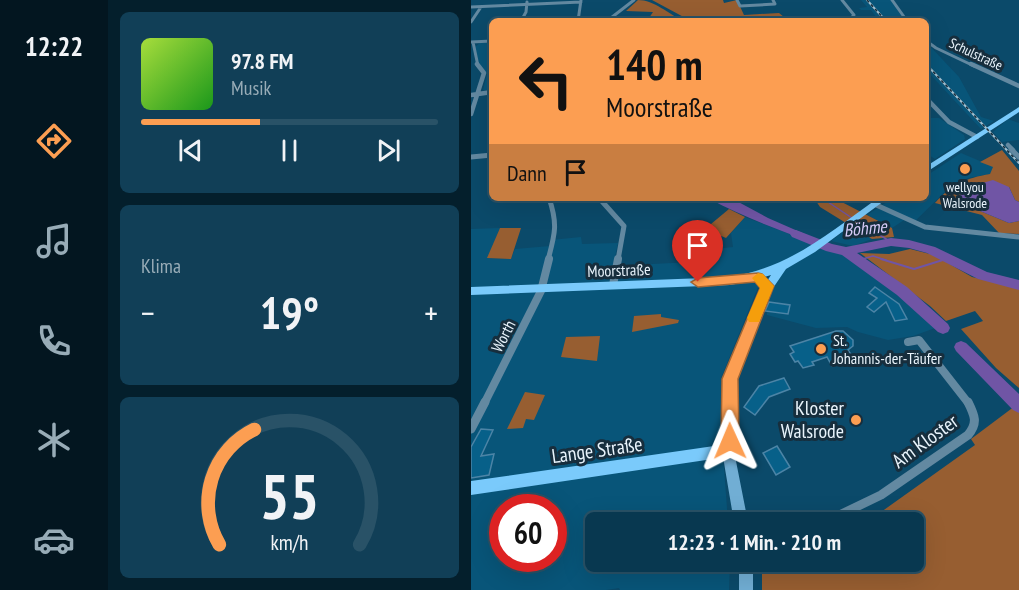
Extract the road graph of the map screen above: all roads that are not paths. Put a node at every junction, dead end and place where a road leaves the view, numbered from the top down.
1 (634, 0) edge
2 (737, 0) edge
3 (773, 0) edge
4 (842, 0) edge
5 (892, 0) edge
6 (581, 1) edge
7 (527, 2) edge
8 (471, 7) edge
9 (481, 7) junction
10 (523, 18) edge
11 (578, 18) edge
12 (611, 18) edge
13 (851, 18) edge
14 (905, 18) edge
15 (471, 22) edge
16 (489, 41) edge
17 (472, 42) edge
18 (929, 43) edge
19 (1019, 86) edge
20 (489, 92) edge
21 (479, 94) junction
22 (471, 95) edge
23 (929, 101) edge
24 (1019, 109) edge
25 (471, 114) edge
26 (977, 137) junction
27 (1011, 145) dead end
28 (489, 156) edge
29 (471, 157) edge
30 (1019, 158) edge
31 (929, 168) edge
32 (550, 201) edge
33 (602, 201) edge
34 (880, 201) edge
35 (875, 204) junction
36 (1019, 237) edge
37 (764, 279) junction
38 (613, 285) junction
39 (542, 288) junction
40 (471, 291) edge
41 (908, 342) dead end
42 (471, 429) edge
43 (728, 451) junction
44 (471, 488) edge
45 (739, 512) edge
46 (851, 512) edge
47 (745, 572) edge
48 (746, 590) edge

1 - 12 street
2 - 3 street
4 - 13 street
5 - 14 street
6 - 7 street
6 - 11 street
7 - 9 street
7 - 10 street
8 - 9 street
9 - 15 street
16 - 17 street
17 - 21 street
18 - 19 street, Schulstraße
20 - 21 street
21 - 22 street
21 - 25 street
23 - 26 street
24 - 26 main road
26 - 31 main road
27 - 30 street
28 - 29 street
32 - 39 street, Worth
33 - 38 street
34 - 35 main road
35 - 36 street
35 - 37 main road
37 - 38 main road, Moorstraße
37 - 43 main road
38 - 39 main road, Moorstraße
39 - 40 main road, Moorstraße
39 - 42 street, Worth
41 - 46 street, Am Kloster
43 - 44 main road, Lange Straße
43 - 45 main road
47 - 48 main road

